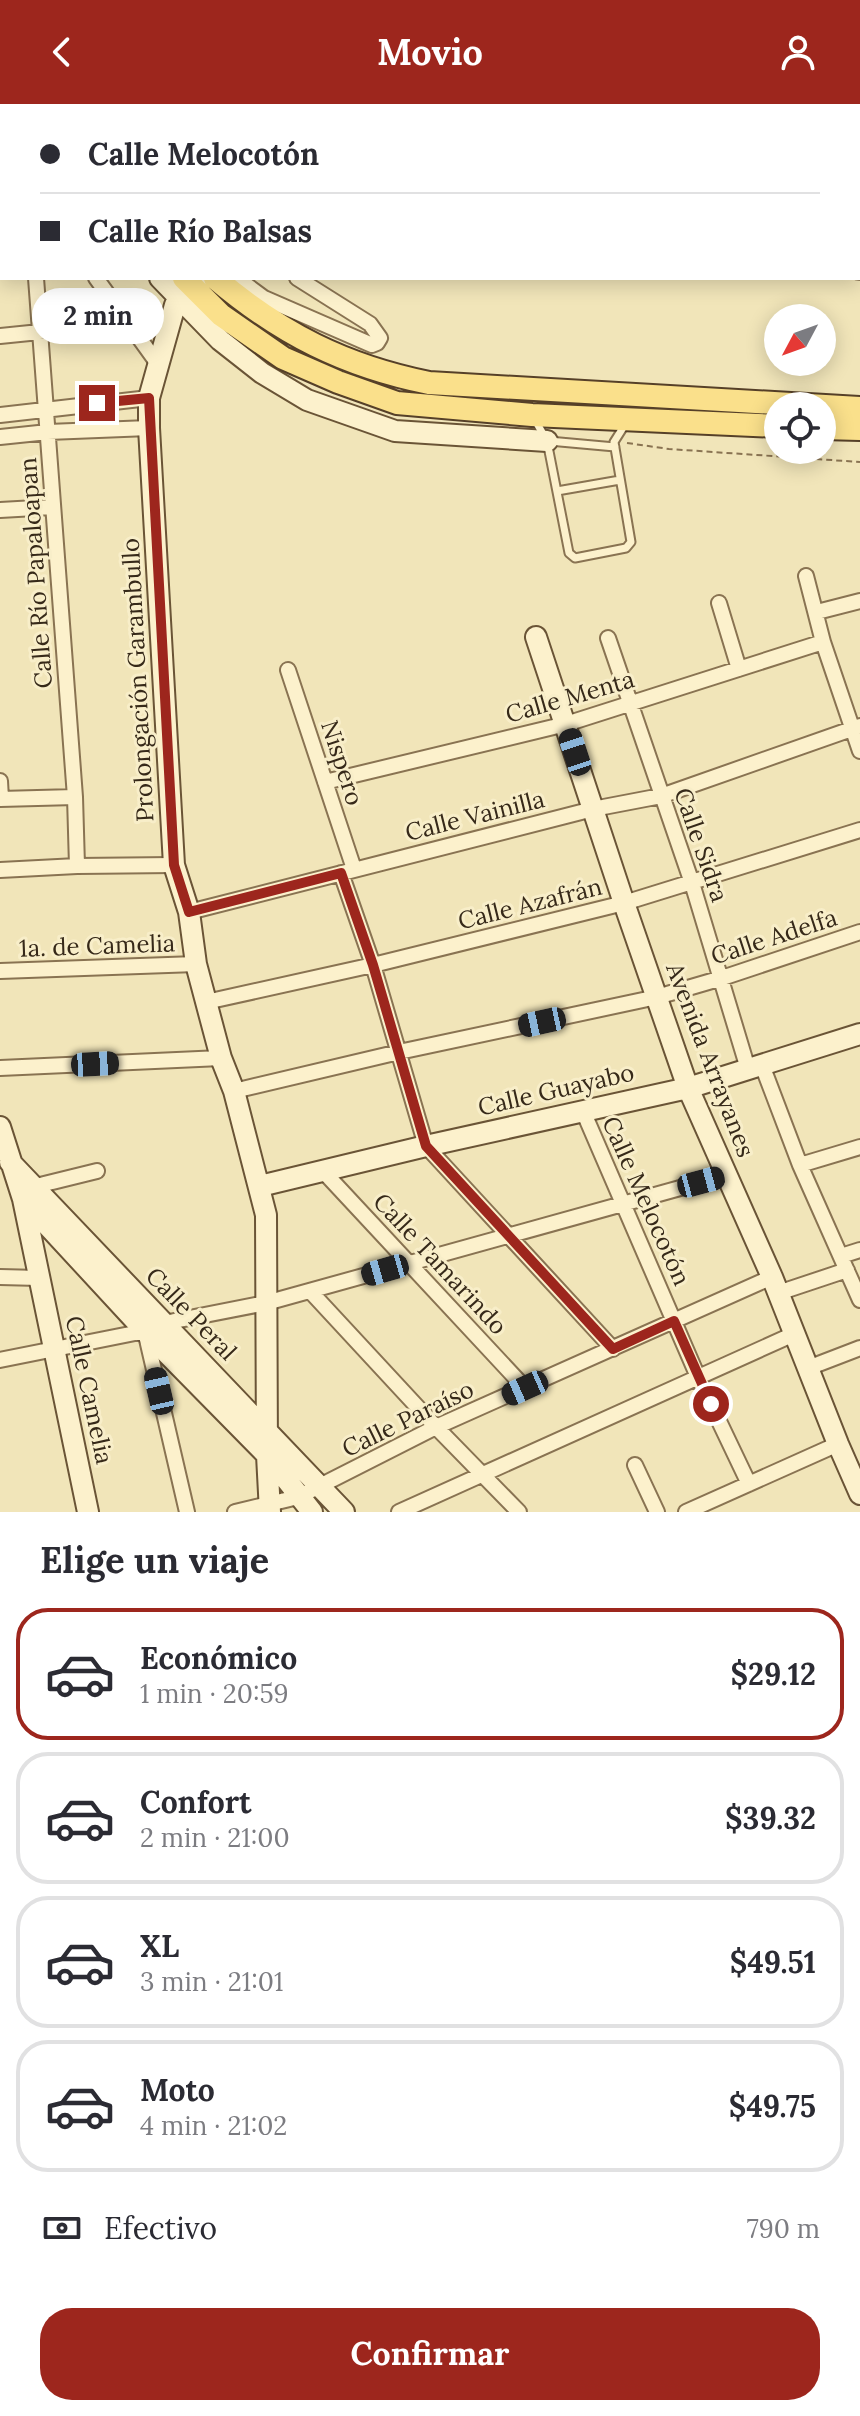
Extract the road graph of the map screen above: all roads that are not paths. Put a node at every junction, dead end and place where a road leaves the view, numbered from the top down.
1 (36, 280) edge
2 (97, 280) edge
3 (168, 280) edge
4 (219, 280) edge
5 (238, 280) edge
6 (300, 280) edge
7 (189, 285) edge
8 (251, 298) junction
9 (128, 323) junction
10 (40, 331) junction
11 (226, 332) junction
12 (0, 336) edge
13 (158, 364) junction
14 (149, 398) junction
15 (46, 408) junction
16 (860, 408) edge
17 (0, 415) edge
18 (532, 415) junction
19 (629, 419) junction
20 (764, 425) edge
21 (149, 428) junction
22 (836, 428) edge
23 (860, 429) edge
24 (48, 432) junction
25 (0, 437) edge
26 (547, 441) junction
27 (615, 447) junction
28 (620, 480) junction
29 (557, 491) junction
30 (53, 507) junction
31 (0, 510) edge
32 (806, 576) dead end
33 (860, 601) edge
34 (719, 603) dead end
35 (817, 612) junction
36 (536, 637) dead end
37 (608, 638) dead end
38 (823, 642) junction
39 (739, 669) junction
40 (288, 670) dead end
41 (629, 703) junction
42 (566, 724) junction
43 (856, 728) edge
44 (860, 751) edge
45 (0, 781) edge
46 (325, 782) junction
47 (661, 796) junction
48 (75, 797) junction
49 (1, 799) edge
50 (593, 809) junction
51 (860, 830) edge
52 (174, 865) junction
53 (77, 866) junction
54 (0, 870) edge
55 (347, 871) junction
56 (692, 883) junction
57 (624, 903) junction
58 (189, 912) junction
59 (860, 932) edge
60 (196, 964) junction
61 (373, 965) junction
62 (0, 971) edge
63 (722, 978) junction
64 (657, 997) junction
65 (206, 1002) junction
66 (860, 1034) edge
67 (399, 1052) junction
68 (221, 1058) junction
69 (755, 1067) junction
70 (0, 1068) edge
71 (688, 1088) junction
72 (234, 1091) junction
73 (583, 1111) junction
74 (0, 1127) edge
75 (426, 1146) junction
76 (860, 1147) edge
77 (5, 1157) edge
78 (800, 1165) junction
79 (97, 1171) dead end
80 (323, 1171) junction
81 (727, 1175) junction
82 (260, 1186) junction
83 (28, 1193) junction
84 (624, 1203) junction
85 (508, 1236) junction
86 (860, 1250) edge
87 (411, 1263) junction
88 (844, 1263) junction
89 (0, 1277) edge
90 (39, 1278) junction
91 (775, 1285) junction
92 (310, 1291) junction
93 (860, 1300) edge
94 (266, 1303) junction
95 (674, 1321) junction
96 (154, 1327) junction
97 (794, 1334) junction
98 (860, 1348) edge
99 (54, 1349) junction
100 (613, 1349) junction
101 (0, 1360) edge
102 (808, 1368) junction
103 (698, 1377) junction
104 (525, 1388) junction
105 (436, 1427) junction
106 (267, 1429) junction
107 (847, 1451) edge
108 (267, 1455) junction
109 (635, 1465) dead end
110 (482, 1475) junction
111 (749, 1484) junction
112 (319, 1486) junction
113 (860, 1494) edge
114 (305, 1504) edge
115 (270, 1508) edge
116 (88, 1512) edge
117 (187, 1512) edge
118 (235, 1512) edge
119 (344, 1512) edge
120 (399, 1512) edge
121 (519, 1512) edge
122 (657, 1512) edge
123 (686, 1512) edge

1 - 10 street, Calle Río Papaloapan
2 - 9 street
3 - 7 street
4 - 8 main road
5 - 8 street
6 - 8 street
7 - 11 main road
7 - 13 street, Prolongación Garambullo
8 - 11 street
8 - 16 main road
9 - 10 street
9 - 13 street
10 - 12 street
10 - 15 street, Calle Río Papaloapan
11 - 18 main road
11 - 26 street
13 - 14 street, Prolongación Garambullo
14 - 15 street
14 - 21 street, Prolongación Garambullo
15 - 17 street
15 - 24 street, Calle Río Papaloapan
18 - 19 main road
18 - 26 lane
19 - 20 main road
19 - 27 lane
21 - 24 street
21 - 52 street, Prolongación Garambullo
22 - 23 main road
24 - 25 street
24 - 30 street, Calle Río Papaloapan
26 - 27 lane
26 - 29 lane
27 - 28 lane
28 - 29 lane
28 - 29 lane
30 - 31 street
30 - 48 street, Calle Río Papaloapan
32 - 35 street
33 - 35 street
34 - 39 street
35 - 38 street
36 - 42 street, Avenida Arrayanes
37 - 41 street, Calle Sidra
38 - 39 street, Calle Menta
38 - 43 street
39 - 41 street, Calle Menta
40 - 46 street, Nispero
41 - 42 street, Calle Menta
41 - 47 street, Calle Sidra
42 - 46 street, Calle Menta
42 - 50 street, Avenida Arrayanes
43 - 44 street
43 - 47 street, Calle Vainilla
45 - 49 street
46 - 55 street, Nispero
47 - 50 street, Calle Vainilla
47 - 56 street, Calle Sidra
48 - 49 street
48 - 53 street, Calle Río Papaloapan
50 - 55 street, Calle Vainilla
50 - 57 street, Avenida Arrayanes
51 - 56 street, Calle Azafrán
52 - 53 street
52 - 58 street, Prolongación Garambullo
53 - 54 street
55 - 58 street, Calle Vainilla
55 - 61 street, Nispero
56 - 57 street, Calle Azafrán
56 - 63 street, Calle Sidra
57 - 61 street, Calle Azafrán
57 - 64 street, Avenida Arrayanes
58 - 60 street, Prolongación Garambullo
59 - 63 street, Calle Adelfa
60 - 62 street, 1a. de Camelia
60 - 65 street, Prolongación Garambullo
61 - 65 street, Calle Azafrán
61 - 67 street, Nispero
63 - 64 street, Calle Adelfa
63 - 69 street, Calle Sidra
64 - 67 street, Calle Adelfa
64 - 71 street, Avenida Arrayanes
65 - 68 street, Prolongación Garambullo
66 - 69 street, Calle Guayabo
67 - 72 street, Calle Adelfa
67 - 75 street, Nispero
68 - 70 street
68 - 72 street, Prolongación Garambullo
69 - 71 street, Calle Guayabo
69 - 78 street, Calle Sidra
71 - 73 street, Calle Guayabo
71 - 81 street, Avenida Arrayanes
72 - 82 street, Prolongación Garambullo
73 - 75 street, Calle Guayabo
73 - 84 street, Calle Melocotón
74 - 77 street
75 - 80 street, Calle Guayabo
75 - 85 street, Nispero
76 - 78 street
77 - 83 street, Calle Peral
78 - 88 street, Calle Sidra
79 - 83 street
80 - 82 street, Calle Guayabo
80 - 87 street, Calle Tamarindo
81 - 84 street
81 - 91 street, Avenida Arrayanes
82 - 94 street, Prolongación Garambullo
83 - 90 street, Calle Camelia
83 - 96 street, Calle Peral
84 - 85 street
84 - 95 street, Calle Melocotón
85 - 87 street
85 - 100 street, Nispero
86 - 88 street, Calle Paraíso
87 - 92 street
87 - 104 street, Calle Tamarindo
88 - 91 street, Calle Paraíso
88 - 93 street, Calle Sidra
89 - 90 street
90 - 99 street, Calle Camelia
91 - 95 street, Calle Paraíso
91 - 97 street, Avenida Arrayanes
92 - 94 street
92 - 105 street
94 - 96 street
94 - 106 street, Prolongación Garambullo
95 - 100 street, Calle Paraíso
95 - 103 street, Calle Melocotón
96 - 99 street
96 - 106 street, Calle Peral
96 - 108 street, Calle Peral
96 - 117 street
97 - 102 street, Avenida Arrayanes
97 - 103 street
98 - 102 street
99 - 101 street
99 - 116 street, Calle Camelia
100 - 104 street, Calle Paraíso
102 - 107 street, Avenida Arrayanes
103 - 110 street
103 - 111 street, Calle Melocotón
104 - 105 street, Calle Paraíso
105 - 110 street
105 - 112 street, Calle Paraíso
106 - 108 street, Prolongación Garambullo
106 - 112 street, Calle Peral
107 - 111 street
107 - 113 street, Avenida Arrayanes
108 - 114 street, Calle Peral
108 - 115 street, Prolongación Garambullo
109 - 122 street
110 - 120 street
110 - 121 street
111 - 123 street
112 - 114 street, Calle Paraíso
112 - 119 street, Calle Peral
114 - 115 street, Calle Paraíso
115 - 118 street, Calle Paraíso

